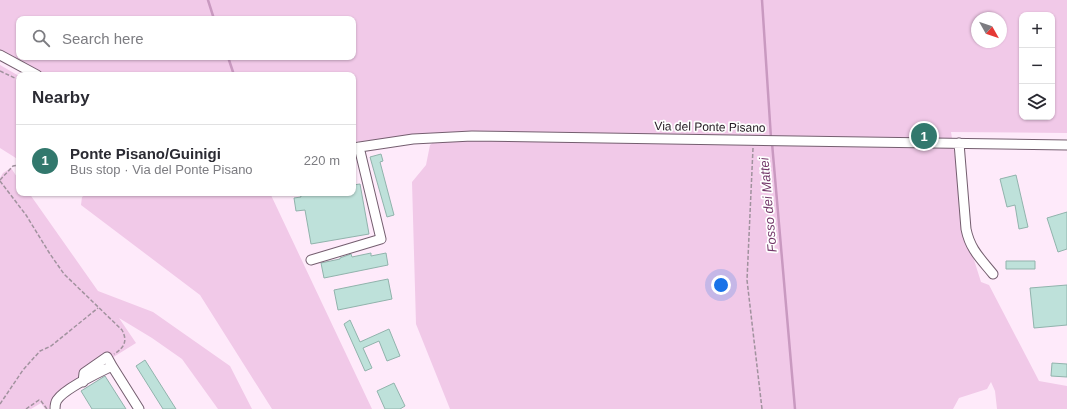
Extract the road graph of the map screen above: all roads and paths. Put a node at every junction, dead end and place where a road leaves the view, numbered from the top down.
1 (0, 55) edge
2 (0, 71) edge
3 (31, 72) edge
4 (16, 79) edge
5 (755, 140) junction
6 (959, 143) junction
7 (1067, 145) edge
8 (356, 147) edge
9 (16, 165) edge
10 (0, 181) edge
11 (311, 260) dead end
12 (993, 274) dead end
13 (98, 308) junction
14 (107, 357) junction
15 (112, 366) junction
16 (83, 382) junction
17 (0, 404) edge
18 (26, 409) edge
19 (47, 409) edge
20 (55, 409) edge
21 (139, 409) edge
22 (762, 409) edge

1 - 3 street
2 - 4 path
5 - 6 street, Via del Ponte Pisano
5 - 8 street, Via del Ponte Pisano
5 - 22 path
6 - 7 street, Via del Ponte Pisano
6 - 12 street
8 - 11 street
9 - 10 path
10 - 13 path
13 - 14 path
13 - 17 path
14 - 15 street
14 - 16 street
15 - 16 street
15 - 21 street
16 - 20 street
18 - 19 path

